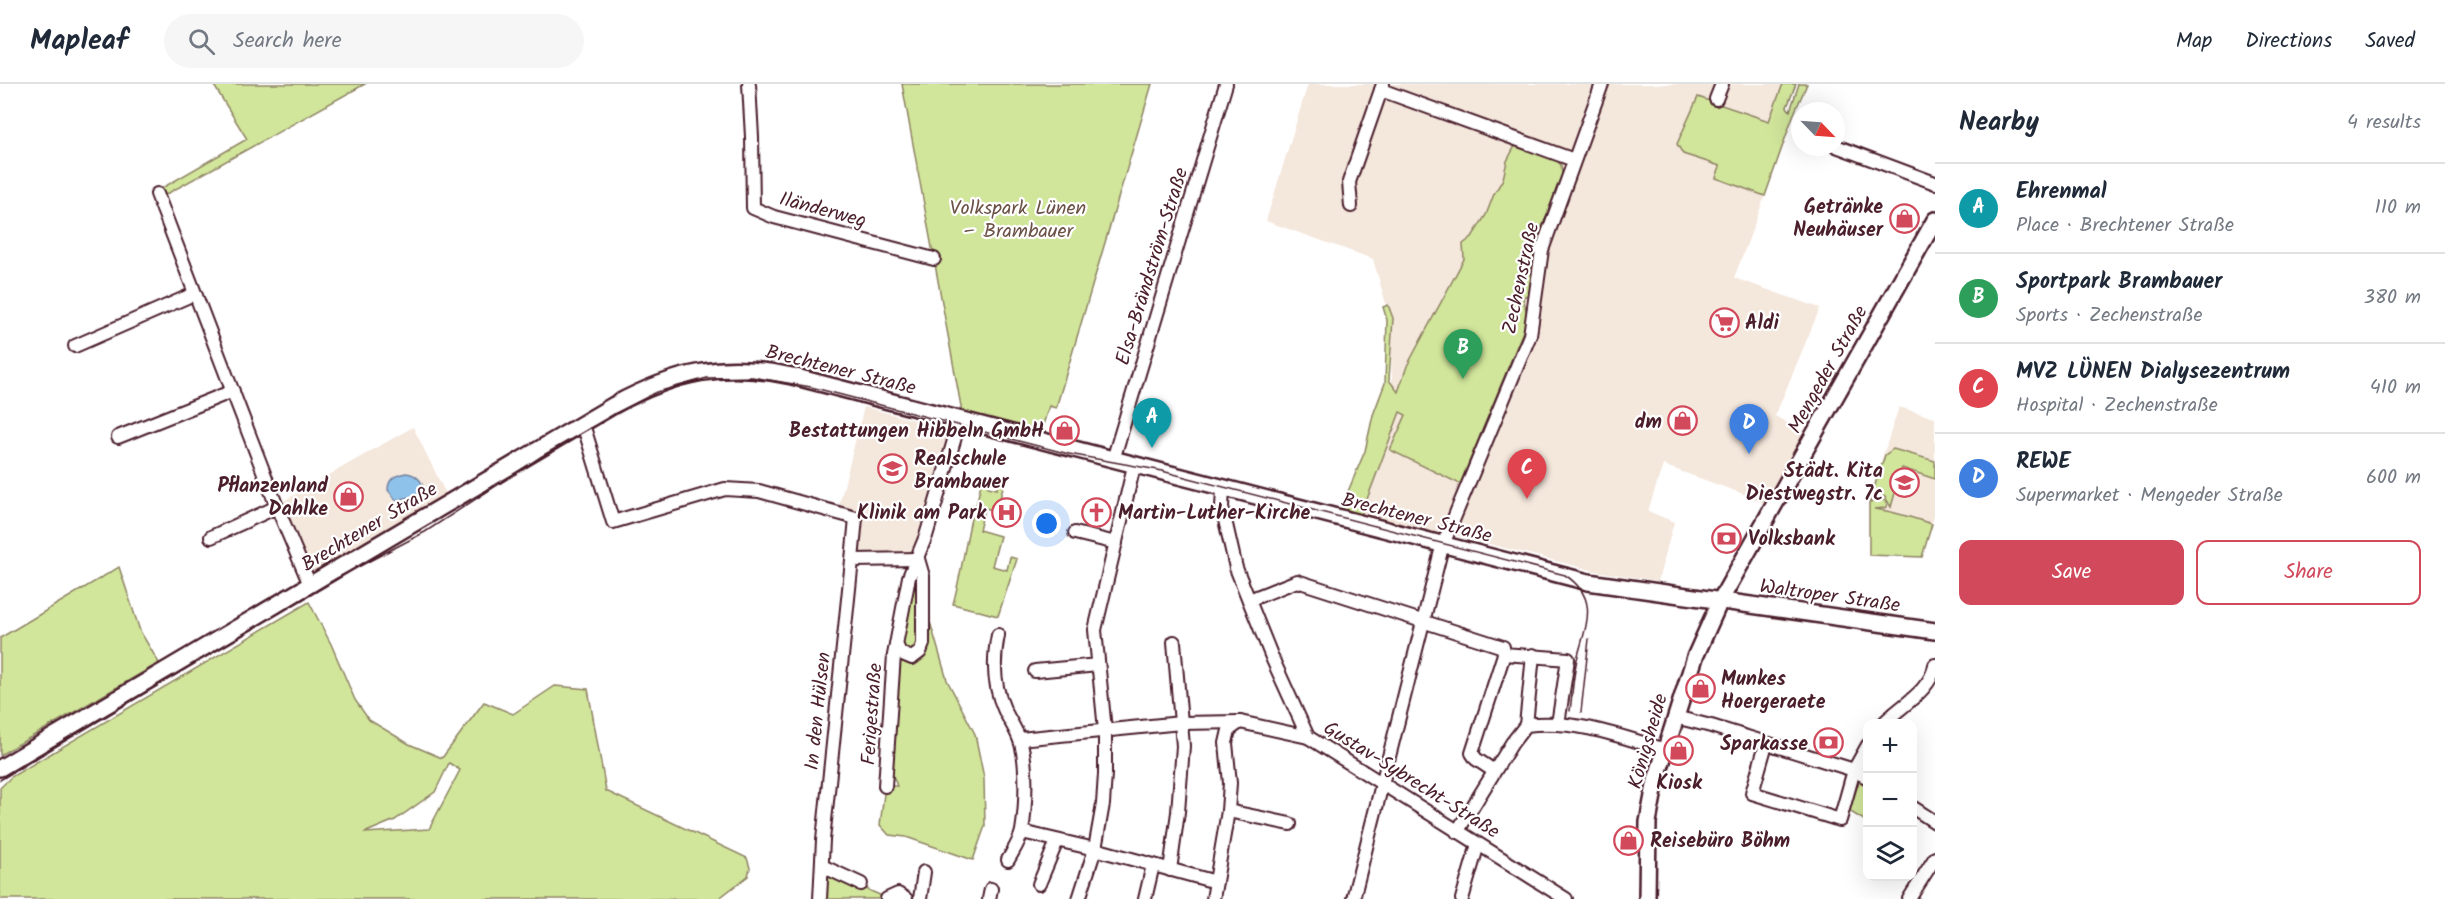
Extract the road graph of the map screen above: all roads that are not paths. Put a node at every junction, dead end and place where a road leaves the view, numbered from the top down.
1 (749, 84) edge
2 (1226, 84) edge
3 (1602, 84) edge
4 (1722, 84) edge
5 (1382, 87) edge
6 (1716, 99) dead end
7 (1845, 149) edge
8 (1574, 160) junction
9 (1935, 183) edge
10 (157, 194) dead end
11 (1351, 206) dead end
12 (1935, 220) edge
13 (934, 259) dead end
14 (194, 294) junction
15 (75, 346) dead end
16 (233, 391) junction
17 (960, 420) junction
18 (583, 424) junction
19 (118, 437) dead end
20 (1113, 460) junction
21 (1134, 466) junction
22 (1223, 489) junction
23 (277, 507) junction
24 (1076, 533) dead end
25 (211, 537) dead end
26 (1116, 543) junction
27 (1443, 545) junction
28 (918, 559) junction
29 (852, 560) junction
30 (310, 585) junction
31 (1249, 600) junction
32 (1720, 602) junction
33 (1422, 621) junction
34 (1935, 631) edge
35 (998, 635) dead end
36 (1174, 642) dead end
37 (896, 644) junction
38 (1503, 650) junction
39 (1533, 655) junction
40 (1098, 665) junction
41 (1935, 665) edge
42 (1035, 671) dead end
43 (1676, 717) junction
44 (1888, 719) edge
45 (1240, 722) junction
46 (1180, 723) junction
47 (1558, 724) junction
48 (1526, 725) junction
49 (1105, 730) junction
50 (1308, 737) junction
51 (1020, 739) junction
52 (1766, 744) junction
53 (1665, 750) junction
54 (1863, 754) edge
55 (0, 768) edge
56 (1854, 770) junction
57 (1494, 771) junction
58 (1863, 775) edge
59 (1381, 782) junction
60 (885, 786) dead end
61 (1917, 810) edge
62 (1228, 811) junction
63 (1935, 822) edge
64 (1290, 824) dead end
65 (1022, 832) junction
66 (1457, 832) junction
67 (1057, 841) junction
68 (1478, 844) junction
69 (1095, 849) junction
70 (1935, 858) edge
71 (1008, 860) dead end
72 (1154, 865) junction
73 (822, 866) junction
74 (1170, 870) junction
75 (924, 872) dead end
76 (1216, 882) junction
77 (861, 884) dead end
78 (1039, 884) dead end
79 (820, 899) edge
80 (887, 899) edge
81 (906, 899) edge
82 (920, 899) edge
83 (1079, 899) edge
84 (1145, 899) edge
85 (1213, 899) edge
86 (1353, 899) edge
87 (1462, 899) edge
88 (1566, 899) edge
89 (1647, 899) edge
90 (1909, 899) edge

1 - 13 street, Iländerweg
2 - 20 street, Elsa-Brändström-Straße
3 - 8 street, Zechenstraße
4 - 6 street
5 - 8 street
5 - 11 street
7 - 9 street
8 - 27 street, Zechenstraße
10 - 14 street
12 - 32 main road, Mengeder Straße
14 - 15 street
14 - 16 street
16 - 19 street
16 - 23 street
17 - 18 main road, Brechtener Straße
17 - 20 main road, Brechtener Straße
17 - 28 street, Ferigestraße
18 - 29 street, In den Hülsen
18 - 30 main road, Brechtener Straße
20 - 21 main road, Brechtener Straße
21 - 22 main road, Brechtener Straße
21 - 26 street
22 - 27 main road, Brechtener Straße
22 - 31 street, Gustav-Sybrecht-Straße
23 - 25 street
23 - 30 street
24 - 26 street
26 - 40 street
27 - 32 main road, Brechtener Straße
27 - 33 street, Zechenstraße
28 - 29 street
28 - 37 street, Ferigestraße
28 - 37 street, Ferigestraße
29 - 73 street, In den Hülsen
30 - 55 main road, Brechtener Straße
31 - 33 street
31 - 50 street, Gustav-Sybrecht-Straße
32 - 34 main road, Waltroper Straße
32 - 43 main road, Königsheide
33 - 38 street
33 - 59 street, Zechenstraße
35 - 51 street
36 - 46 street
37 - 60 street, Ferigestraße
38 - 39 street
38 - 57 street
39 - 47 street
39 - 48 street
40 - 42 street
40 - 49 street
41 - 44 street
43 - 52 street
43 - 53 main road, Königsheide
45 - 46 street
45 - 50 street
45 - 62 street
46 - 49 street
46 - 74 street
47 - 48 street
47 - 53 street
48 - 57 street
49 - 51 street
49 - 69 street
50 - 59 street, Gustav-Sybrecht-Straße
51 - 65 street
52 - 56 street
52 - 56 street
53 - 89 main road, Königsheide
54 - 56 street
56 - 58 street
57 - 66 street
59 - 66 street, Gustav-Sybrecht-Straße
59 - 86 street, Zechenstraße
61 - 63 street
62 - 64 street
62 - 76 street
65 - 67 street
65 - 71 street
66 - 68 street, Gustav-Sybrecht-Straße
67 - 69 street
67 - 78 street
68 - 87 street
68 - 88 street, Gustav-Sybrecht-Straße
69 - 72 street
69 - 83 street
70 - 90 street
72 - 74 street
72 - 84 street
73 - 77 street
73 - 79 street, In den Hülsen
74 - 76 street
75 - 82 street
76 - 85 street
80 - 81 street

